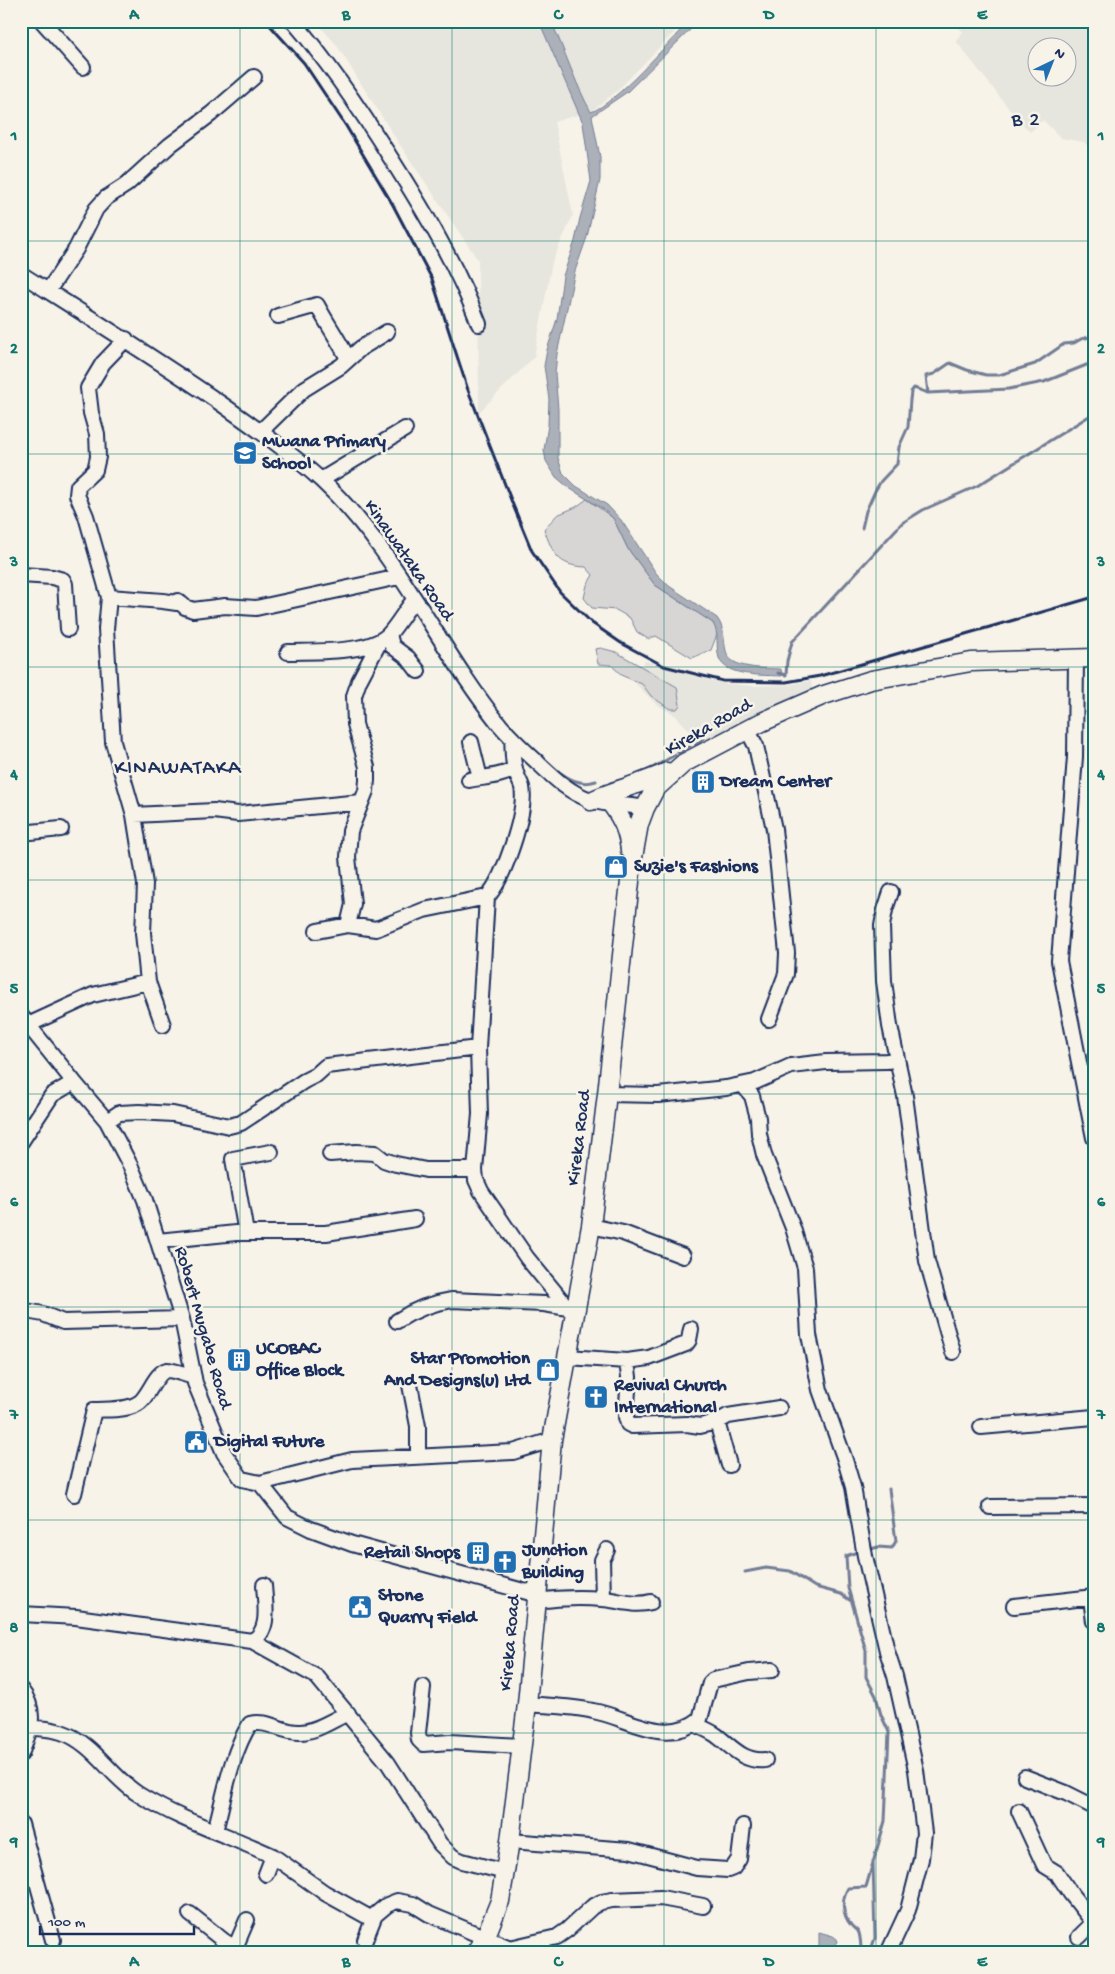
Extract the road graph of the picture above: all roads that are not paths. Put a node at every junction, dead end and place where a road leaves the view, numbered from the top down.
1 (42, 21) edge
2 (293, 21) edge
3 (83, 67) dead end
4 (254, 77) dead end
5 (21, 274) edge
6 (48, 291) junction
7 (278, 316) dead end
8 (479, 324) dead end
9 (387, 332) dead end
10 (126, 339) junction
11 (348, 359) junction
12 (405, 429) dead end
13 (261, 431) junction
14 (321, 480) junction
15 (21, 575) edge
16 (399, 577) junction
17 (109, 597) junction
18 (414, 600) junction
19 (68, 629) dead end
20 (385, 638) junction
21 (288, 652) dead end
22 (1085, 658) edge
23 (418, 671) dead end
24 (746, 729) junction
25 (512, 738) junction
26 (471, 742) dead end
27 (684, 763) junction
28 (515, 768) junction
29 (591, 800) junction
30 (361, 802) junction
31 (612, 805) junction
32 (645, 808) junction
33 (134, 815) junction
34 (61, 829) dead end
35 (21, 833) edge
36 (632, 863) junction
37 (891, 892) dead end
38 (487, 897) junction
39 (348, 925) junction
40 (317, 932) dead end
41 (148, 982) junction
42 (769, 1019) dead end
43 (25, 1020) edge
44 (163, 1025) dead end
45 (478, 1048) junction
46 (896, 1060) junction
47 (74, 1082) junction
48 (743, 1086) junction
49 (608, 1094) junction
50 (107, 1121) junction
51 (1094, 1138) edge
52 (21, 1142) edge
53 (271, 1152) dead end
54 (330, 1154) dead end
55 (475, 1170) junction
56 (415, 1219) dead end
57 (591, 1226) junction
58 (246, 1232) junction
59 (158, 1241) junction
60 (683, 1256) dead end
61 (21, 1310) edge
62 (572, 1311) junction
63 (182, 1319) junction
64 (398, 1321) dead end
65 (691, 1329) dead end
66 (953, 1352) dead end
67 (567, 1357) junction
68 (627, 1360) junction
69 (194, 1377) junction
70 (410, 1384) dead end
71 (779, 1408) dead end
72 (1094, 1417) edge
73 (717, 1422) junction
74 (981, 1427) dead end
75 (552, 1440) junction
76 (418, 1456) junction
77 (729, 1464) dead end
78 (260, 1483) junction
79 (74, 1494) dead end
80 (1094, 1506) edge
81 (990, 1507) dead end
82 (607, 1550) dead end
83 (264, 1585) dead end
84 (536, 1595) junction
85 (1092, 1598) edge
86 (603, 1599) junction
87 (651, 1602) dead end
88 (1014, 1606) dead end
89 (21, 1614) edge
90 (1094, 1622) edge
91 (252, 1641) junction
92 (772, 1670) dead end
93 (423, 1686) dead end
94 (21, 1690) edge
95 (527, 1704) junction
96 (348, 1712) junction
97 (694, 1724) junction
98 (31, 1728) junction
99 (522, 1746) junction
100 (21, 1754) edge
101 (765, 1760) dead end
102 (1025, 1777) dead end
103 (1094, 1807) edge
104 (1019, 1811) dead end
105 (21, 1824) edge
106 (743, 1826) dead end
107 (215, 1831) junction
108 (510, 1841) junction
109 (273, 1856) junction
110 (505, 1872) junction
111 (266, 1874) dead end
112 (703, 1906) dead end
113 (190, 1914) dead end
114 (372, 1919) junction
115 (247, 1920) dead end
116 (1093, 1922) edge
117 (1079, 1937) dead end
118 (485, 1938) junction
119 (53, 1940) dead end
120 (364, 1940) dead end
121 (514, 1950) edge
122 (239, 1951) edge
123 (475, 1953) edge
124 (888, 1953) edge

1 - 3 street
2 - 8 street
4 - 6 street
5 - 6 street, Kinawataka Road
6 - 10 street, Kinawataka Road
7 - 11 street
9 - 11 street
10 - 13 street, Kinawataka Road
10 - 17 street
11 - 13 street
12 - 14 street
13 - 14 street, Kinawataka Road
14 - 16 street, Kinawataka Road
15 - 19 street
16 - 17 street
16 - 18 street, Kinawataka Road
17 - 33 street
18 - 20 street
18 - 25 street, Kinawataka Road
20 - 21 street
20 - 23 street
20 - 30 street
22 - 24 main road, Kireka Road
22 - 51 street
24 - 27 main road, Kireka Road
24 - 42 street
25 - 28 street
25 - 29 street, Kinawataka Road
26 - 28 street
27 - 29 main road
27 - 32 main road, Kireka Road
28 - 38 street
29 - 31 street, Kinawataka Road
30 - 33 street
30 - 39 street
31 - 32 street, Kinawataka Road
31 - 36 main road
32 - 36 main road, Kireka Road
33 - 41 street
34 - 35 street
36 - 49 main road, Kireka Road
37 - 46 street
38 - 39 street
38 - 45 street
39 - 40 street
41 - 43 street
41 - 44 street
43 - 47 street, Robert Mugabe Road
45 - 50 street
45 - 55 street
46 - 48 street
46 - 66 street
47 - 50 street, Robert Mugabe Road
47 - 52 street
48 - 49 street
48 - 124 street
49 - 57 main road, Kireka Road
50 - 59 street, Robert Mugabe Road
53 - 58 street
54 - 55 street
55 - 62 street
56 - 58 street
57 - 60 street
57 - 62 main road, Kireka Road
58 - 59 street
59 - 63 street, Robert Mugabe Road
61 - 63 street
62 - 64 street
62 - 67 main road, Kireka Road
63 - 69 street, Robert Mugabe Road
65 - 68 street
67 - 68 street
67 - 75 main road, Kireka Road
68 - 73 street
69 - 78 street, Robert Mugabe Road
69 - 79 street
70 - 76 street
71 - 73 street
72 - 74 street
73 - 77 street
75 - 76 street
75 - 84 main road, Kireka Road
76 - 78 street
78 - 84 street, Robert Mugabe Road
80 - 81 street
82 - 86 street
83 - 91 street
84 - 86 street, Robert Mugabe Road
84 - 95 main road, Kireka Road
85 - 88 street
85 - 90 street
86 - 87 street, Robert Mugabe Road
89 - 91 street
91 - 96 street
92 - 97 street
93 - 99 street
94 - 98 street
95 - 97 street
95 - 99 main road, Kireka Road
96 - 107 street
96 - 110 street
97 - 101 street
98 - 100 street
98 - 107 street
99 - 108 main road, Kireka Road
102 - 103 street
104 - 116 street
105 - 119 street
106 - 108 street
107 - 109 street
108 - 110 main road, Kireka Road
109 - 111 street
109 - 114 street
110 - 118 main road, Kireka Road
112 - 121 street
113 - 122 street
114 - 118 street
114 - 120 street
115 - 122 street
116 - 117 street
118 - 121 street
118 - 123 main road, Kireka Road

